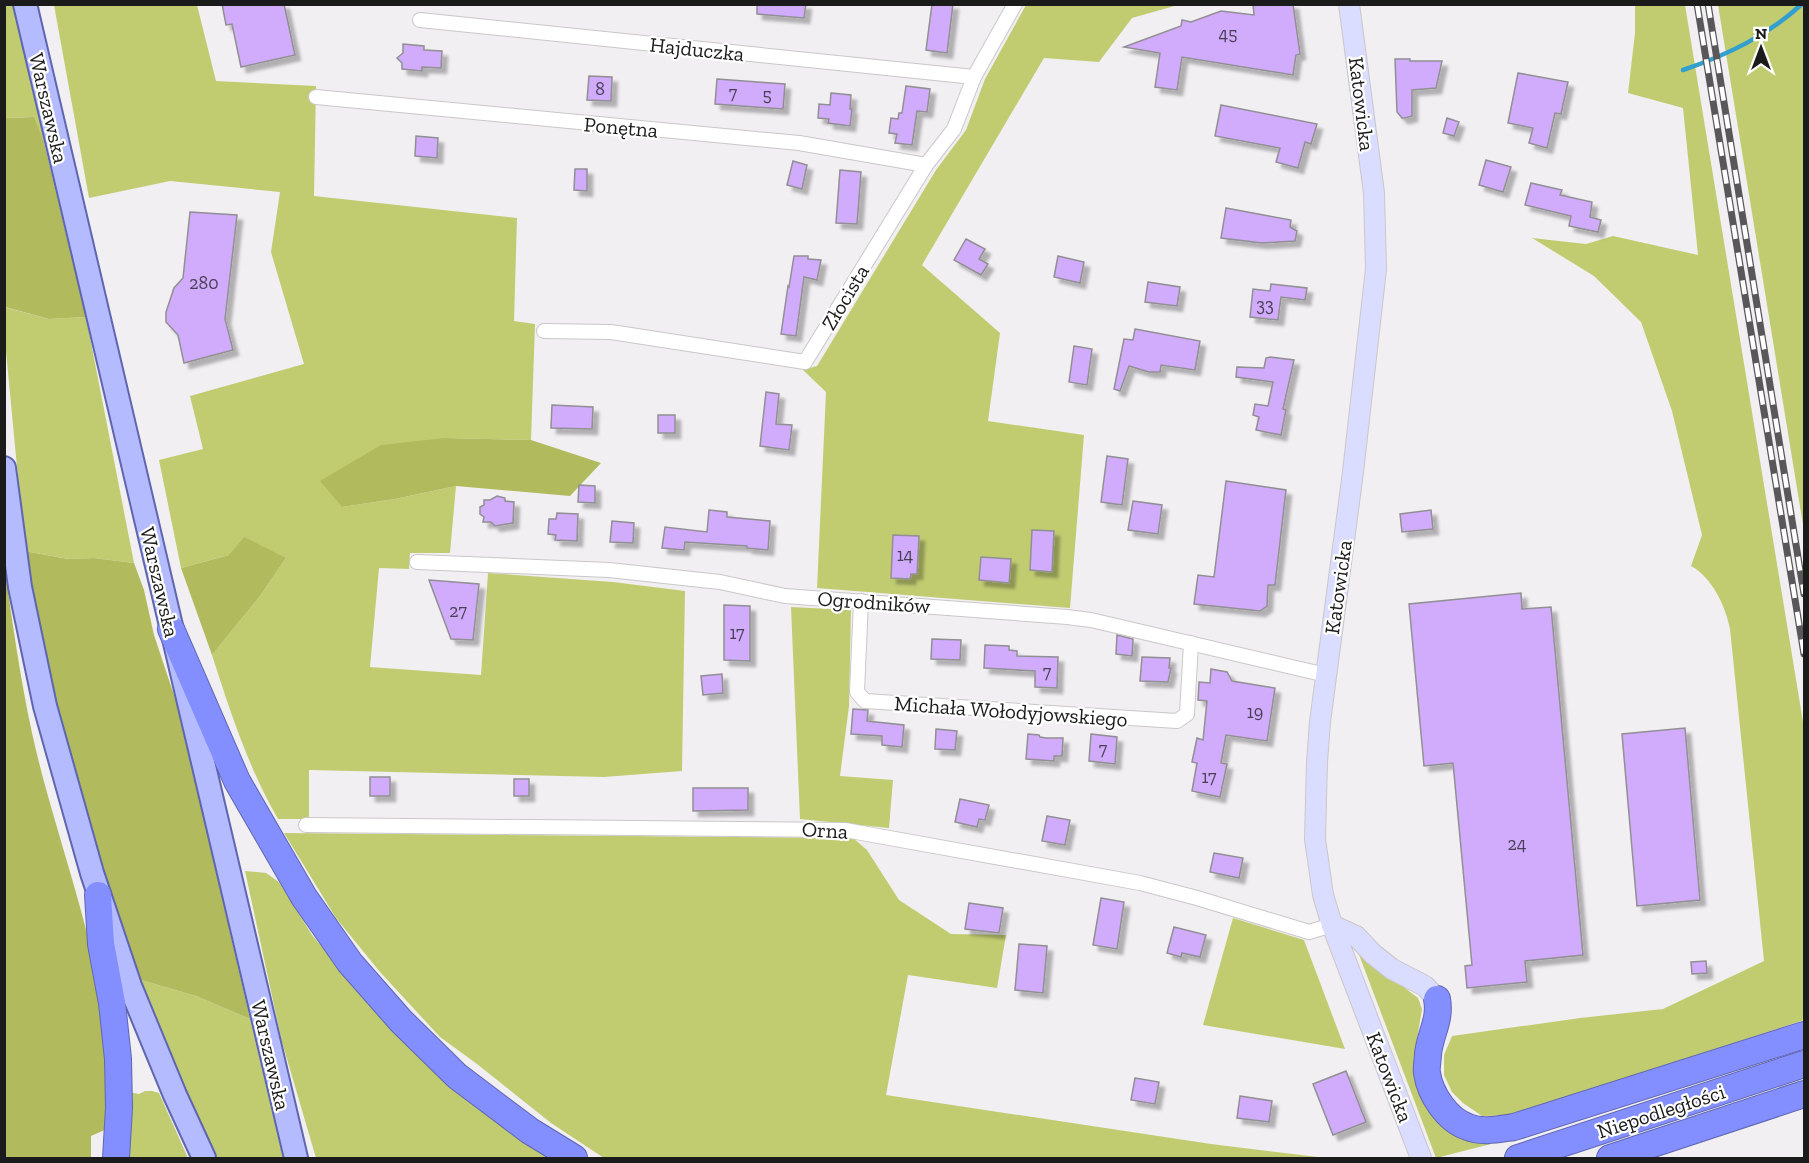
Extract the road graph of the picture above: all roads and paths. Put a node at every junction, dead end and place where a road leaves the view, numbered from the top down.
1 (26, 4) edge
2 (1015, 4) edge
3 (1349, 4) edge
4 (420, 20) dead end
5 (974, 77) junction
6 (316, 97) dead end
7 (926, 165) junction
8 (544, 331) dead end
9 (4, 468) edge
10 (417, 562) dead end
11 (861, 601) junction
12 (171, 629) junction
13 (1191, 643) junction
14 (1326, 675) junction
15 (306, 825) dead end
16 (98, 895) junction
17 (1332, 925) junction
18 (1437, 999) joint
19 (1801, 1036) edge
20 (1804, 1064) edge
21 (1804, 1094) edge
22 (1420, 1156) edge
23 (116, 1158) edge
24 (204, 1158) edge
25 (296, 1158) edge
26 (574, 1158) edge
27 (1518, 1158) edge
28 (1610, 1158) edge

1 - 12 main road, Warszawska
2 - 5 street, Złocista
3 - 14 street, Katowicka
4 - 5 street, Hajduczka
5 - 7 street, Złocista
6 - 7 street, Ponętna
7 - 8 street, Złocista
9 - 16 main road
10 - 11 street, Ogrodników
11 - 13 street, Ogrodników
11 - 13 street, Michała Wołodyjowskiego
12 - 25 main road, Warszawska
12 - 26 highway
13 - 14 street, Ogrodników
14 - 17 street, Katowicka
15 - 17 street, Orna
16 - 23 highway
16 - 24 main road
17 - 18 street
17 - 22 street, Katowicka
18 - 19 highway
20 - 27 highway, Niepodległości
21 - 28 highway, Niepodległości

